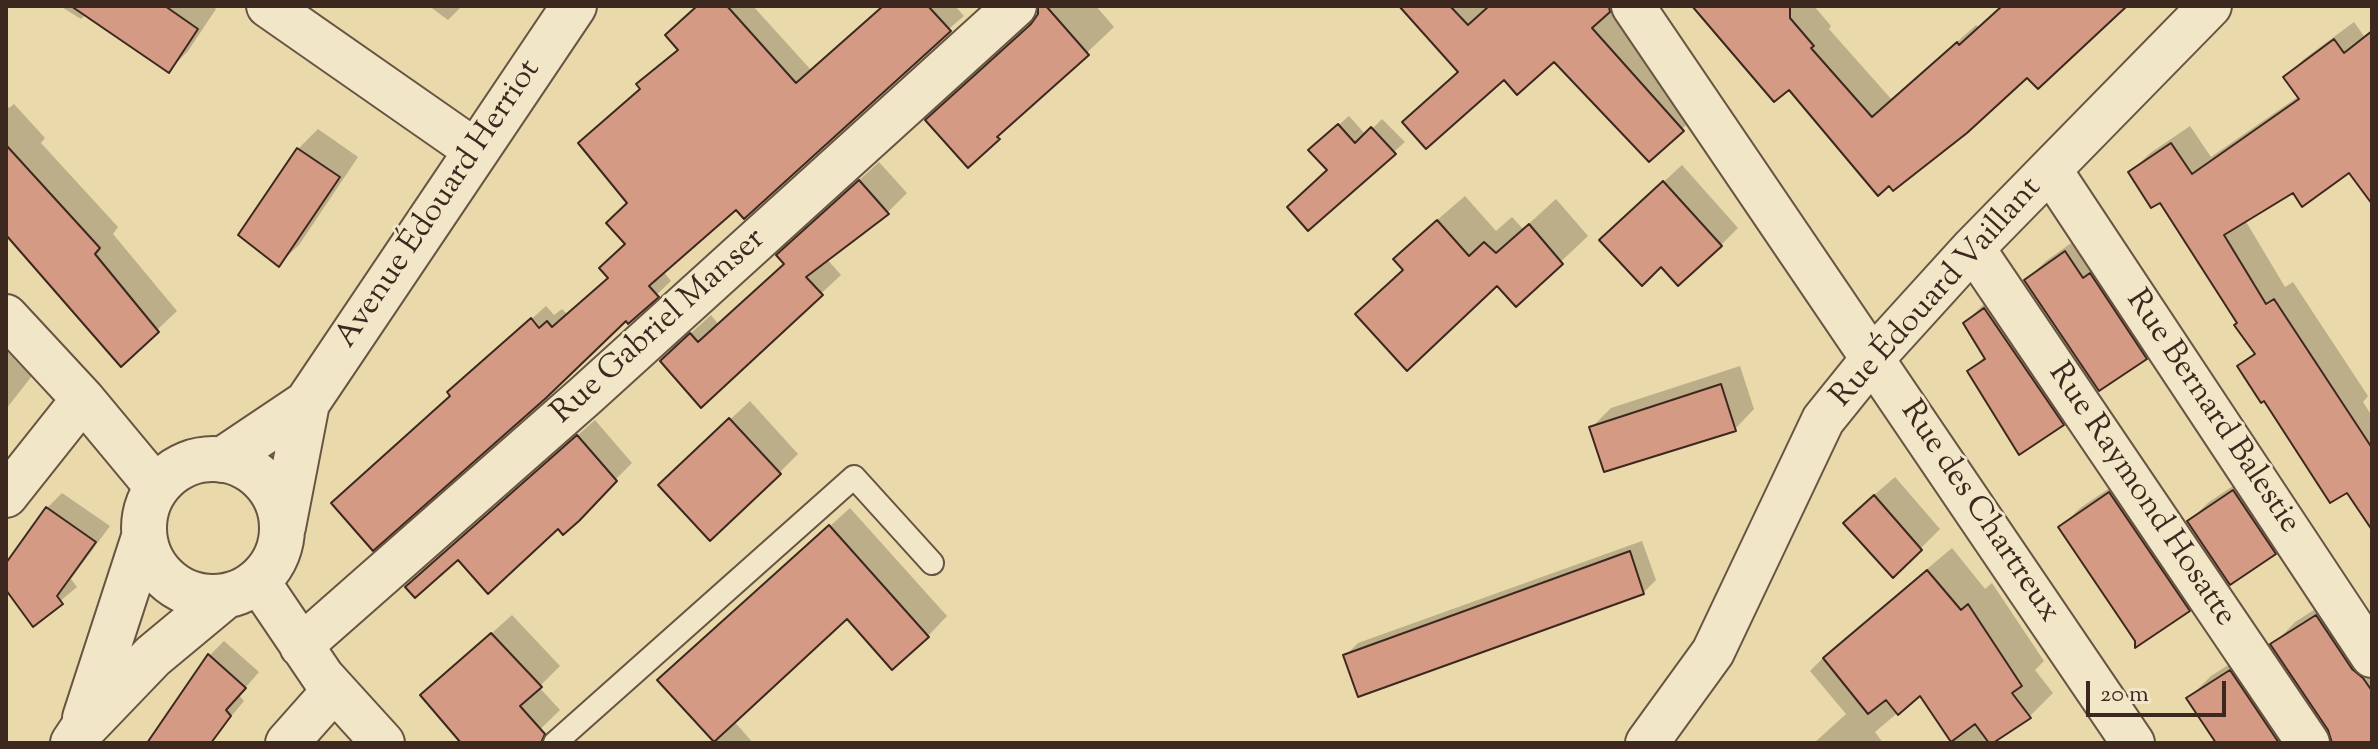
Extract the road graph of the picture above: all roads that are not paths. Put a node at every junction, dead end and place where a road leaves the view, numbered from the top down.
1 (268, 6) edge
2 (574, 6) edge
3 (1015, 6) edge
4 (1633, 6) edge
5 (2210, 6) edge
6 (476, 151) junction
7 (2051, 171) junction
8 (1973, 248) junction
9 (6, 316) edge
10 (1873, 358) junction
11 (83, 399) junction
12 (307, 403) junction
13 (222, 460) junction
14 (157, 488) junction
15 (6, 496) edge
16 (283, 527) junction
17 (144, 537) junction
18 (932, 563) dead end
19 (241, 589) junction
20 (301, 646) junction
21 (2372, 656) edge
22 (334, 690) junction
23 (77, 737) edge
24 (287, 743) edge
25 (383, 743) edge
26 (555, 743) edge
27 (1647, 743) edge
28 (2133, 743) edge
29 (2308, 743) edge

1 - 6 street
2 - 6 street, Avenue Édouard Herriot
3 - 20 street, Rue Gabriel Manser
4 - 10 street, Rue des Chartreux
5 - 7 street, Rue Édouard Vaillant
6 - 12 street, Avenue Édouard Herriot
7 - 8 street, Rue Édouard Vaillant
7 - 21 street, Rue Bernard Balestie
8 - 10 street, Rue Édouard Vaillant
8 - 29 street, Rue Raymond Hosatte
9 - 11 street
10 - 27 street, Rue Édouard Vaillant
10 - 28 street, Rue des Chartreux
11 - 14 street
11 - 15 street
12 - 13 street, Avenue Édouard Herriot
12 - 16 street, Avenue Édouard Herriot
13 - 14 street
13 - 16 street
14 - 17 street
16 - 19 street
17 - 19 street
17 - 23 street
18 - 26 lane
19 - 20 street
19 - 23 street
20 - 22 street
22 - 24 street
22 - 25 street

